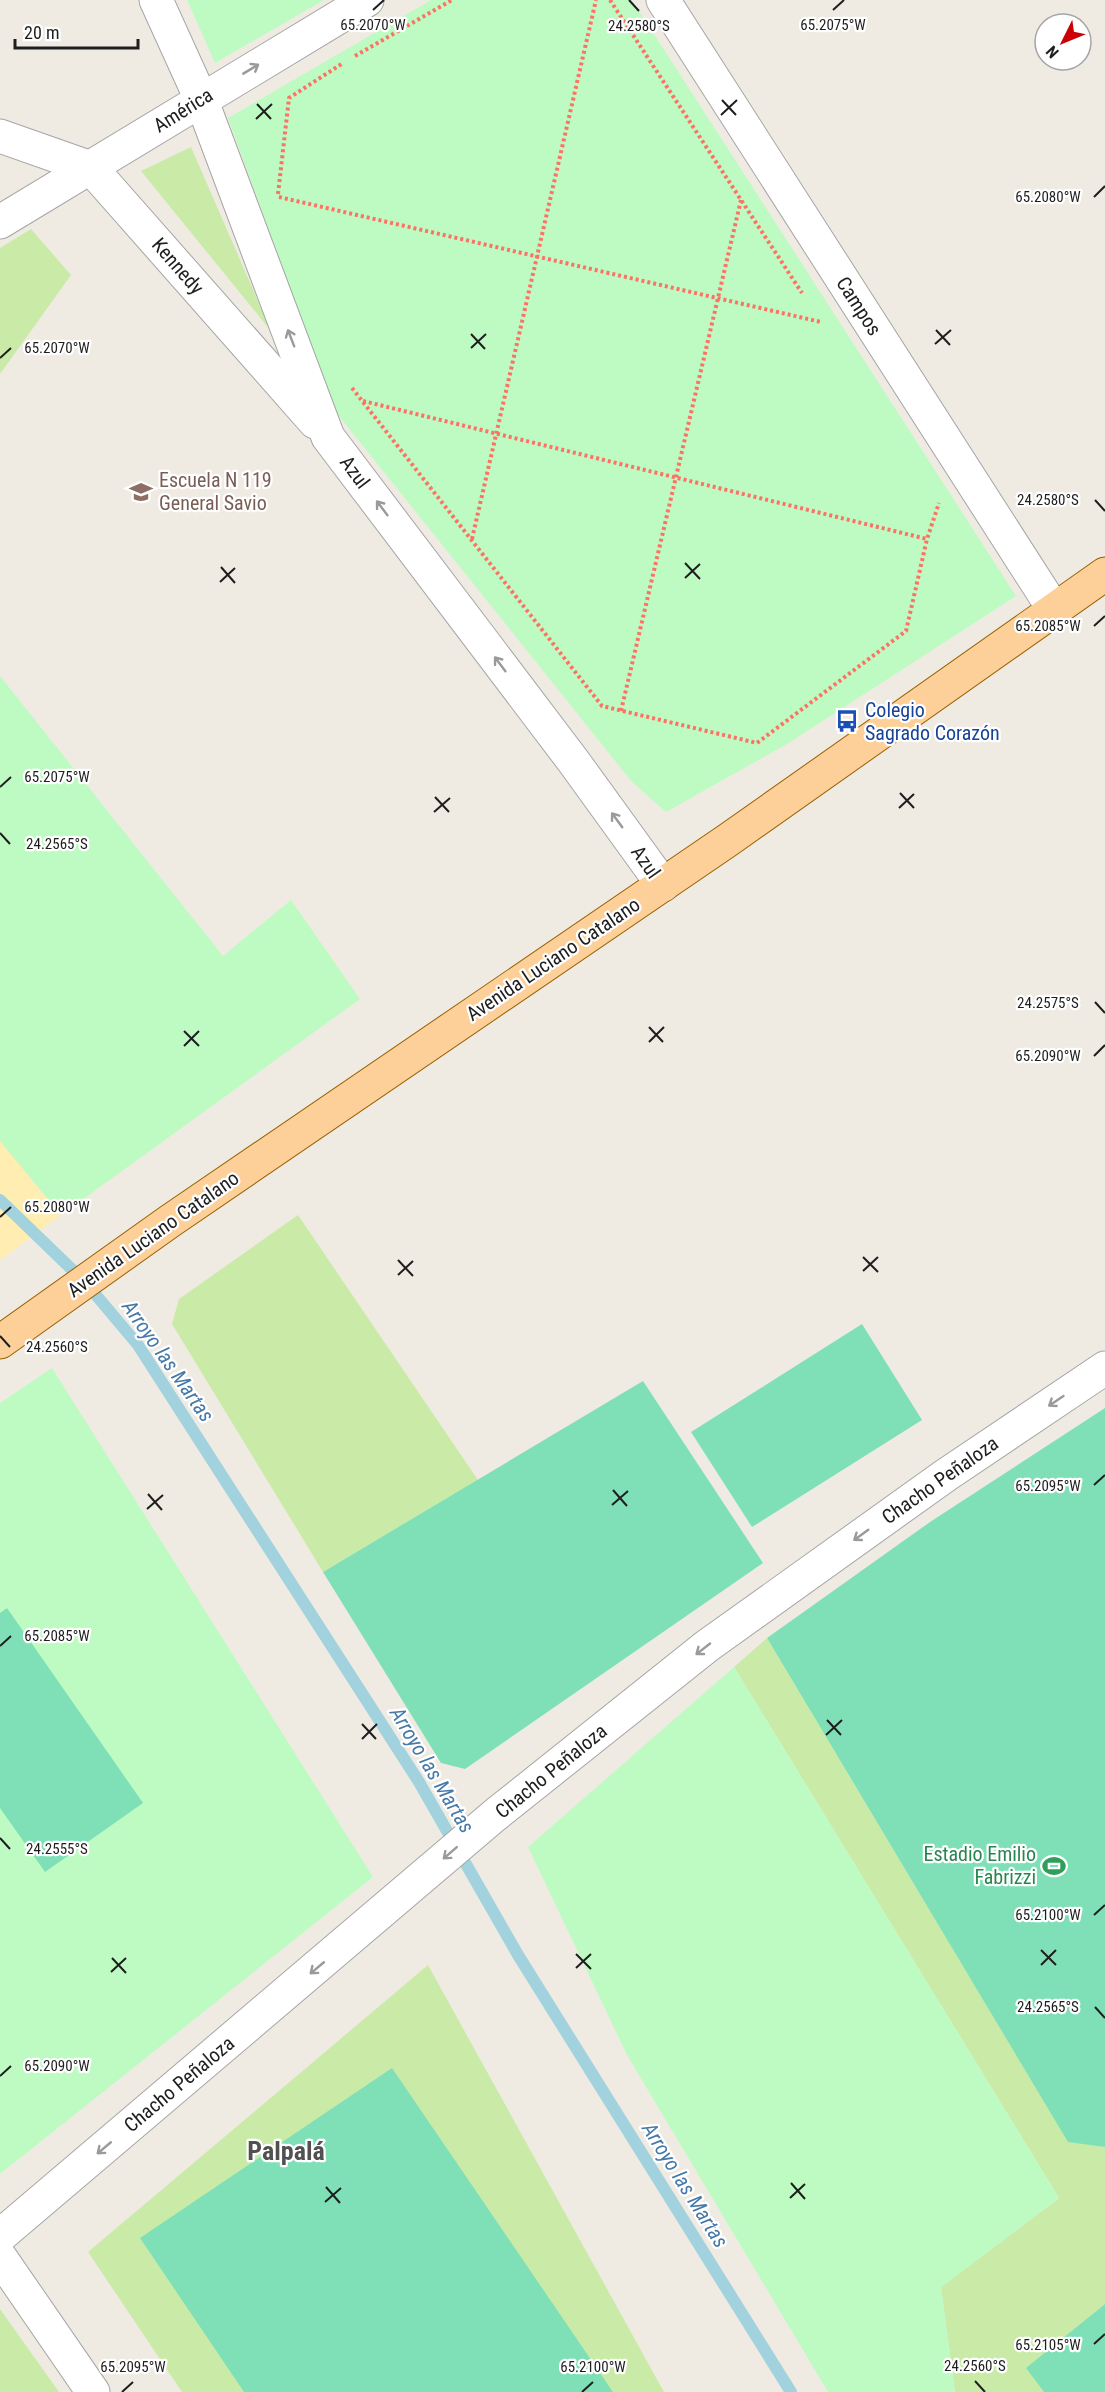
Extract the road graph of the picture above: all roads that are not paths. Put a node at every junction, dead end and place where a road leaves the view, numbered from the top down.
1 (156, 0) edge
2 (367, 0) edge
3 (663, 0) edge
4 (201, 99) junction
5 (0, 136) edge
6 (91, 168) junction
7 (0, 222) edge
8 (328, 436) junction
9 (1105, 574) edge
10 (1054, 612) junction
11 (663, 885) junction
12 (0, 1342) edge
13 (1105, 1368) edge
14 (0, 2236) edge
15 (0, 2258) edge
16 (93, 2392) edge

1 - 4 street, Azul
4 -> 2 street, América
3 - 10 street, Campos
4 - 6 street, América
8 -> 4 street, Azul
5 - 6 street, Kennedy
6 - 7 street, América
6 - 8 street, Kennedy
11 -> 8 street, Azul
9 - 10 main road, Avenida Luciano Catalano
10 - 11 main road, Avenida Luciano Catalano
11 - 12 main road, Avenida Luciano Catalano
13 -> 14 street, Chacho Peñaloza
15 - 16 street

